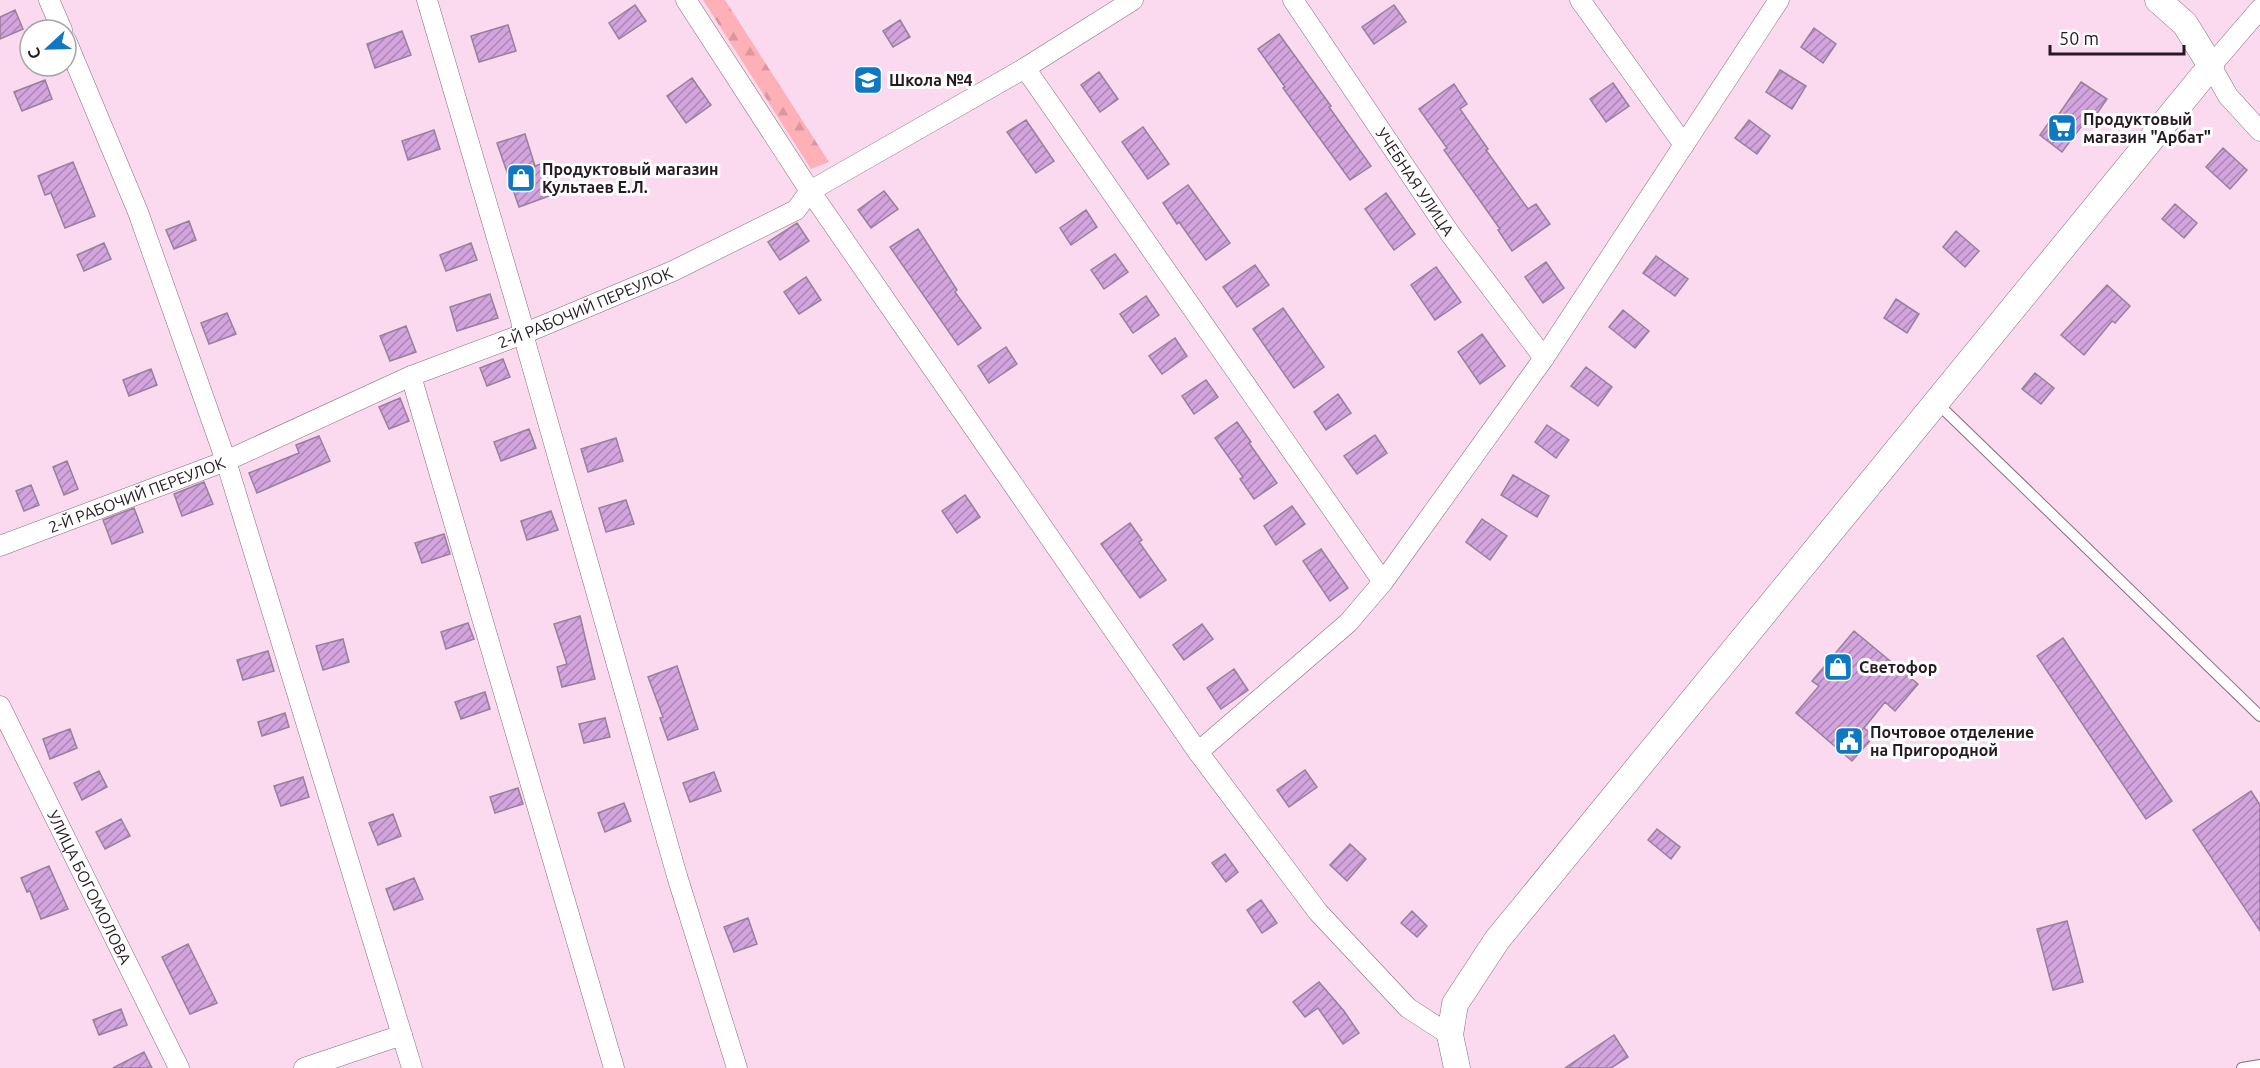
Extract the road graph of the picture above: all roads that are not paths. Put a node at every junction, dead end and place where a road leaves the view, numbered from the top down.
1 (49, 0) edge
2 (427, 0) edge
3 (686, 0) edge
4 (1133, 0) edge
5 (1293, 0) edge
6 (1580, 0) edge
7 (2158, 0) edge
8 (1777, 1) edge
9 (2260, 9) edge
10 (57, 18) edge
11 (2211, 66) junction
12 (1025, 68) junction
13 (78, 69) edge
14 (2260, 131) edge
15 (1684, 145) junction
16 (810, 191) junction
17 (523, 334) junction
18 (1544, 358) junction
19 (411, 376) junction
20 (1936, 402) junction
21 (226, 461) junction
22 (0, 546) edge
23 (1383, 582) junction
24 (0, 706) edge
25 (2260, 716) edge
26 (1198, 752) junction
27 (402, 1035) junction
28 (1450, 1035) junction
29 (2260, 1065) edge
30 (179, 1068) edge
31 (304, 1068) edge
32 (412, 1068) edge
33 (614, 1068) edge
34 (737, 1068) edge
35 (1457, 1068) edge
36 (2242, 1068) edge

1 - 10 street
2 - 17 street
3 - 16 street
4 - 12 street, 2-Й РАБОЧИЙ ПЕРЕУЛОК
5 - 18 street, УЧЕБНАЯ УЛИЦА
6 - 15 street
7 - 11 street
8 - 15 street
9 - 11 street
11 - 14 street
11 - 20 street
12 - 16 street, 2-Й РАБОЧИЙ ПЕРЕУЛОК
12 - 23 street
13 - 21 street
15 - 18 street
16 - 17 street, 2-Й РАБОЧИЙ ПЕРЕУЛОК
16 - 26 street
17 - 19 street, 2-Й РАБОЧИЙ ПЕРЕУЛОК
17 - 34 street
18 - 23 street
19 - 21 street, 2-Й РАБОЧИЙ ПЕРЕУЛОК
19 - 33 street
20 - 25 lane
20 - 28 street
21 - 22 street, 2-Й РАБОЧИЙ ПЕРЕУЛОК
21 - 27 street
23 - 26 street
24 - 30 street, УЛИЦА БОГОМОЛОВА
26 - 28 street
27 - 31 street
27 - 32 street
28 - 35 street
29 - 36 lane

